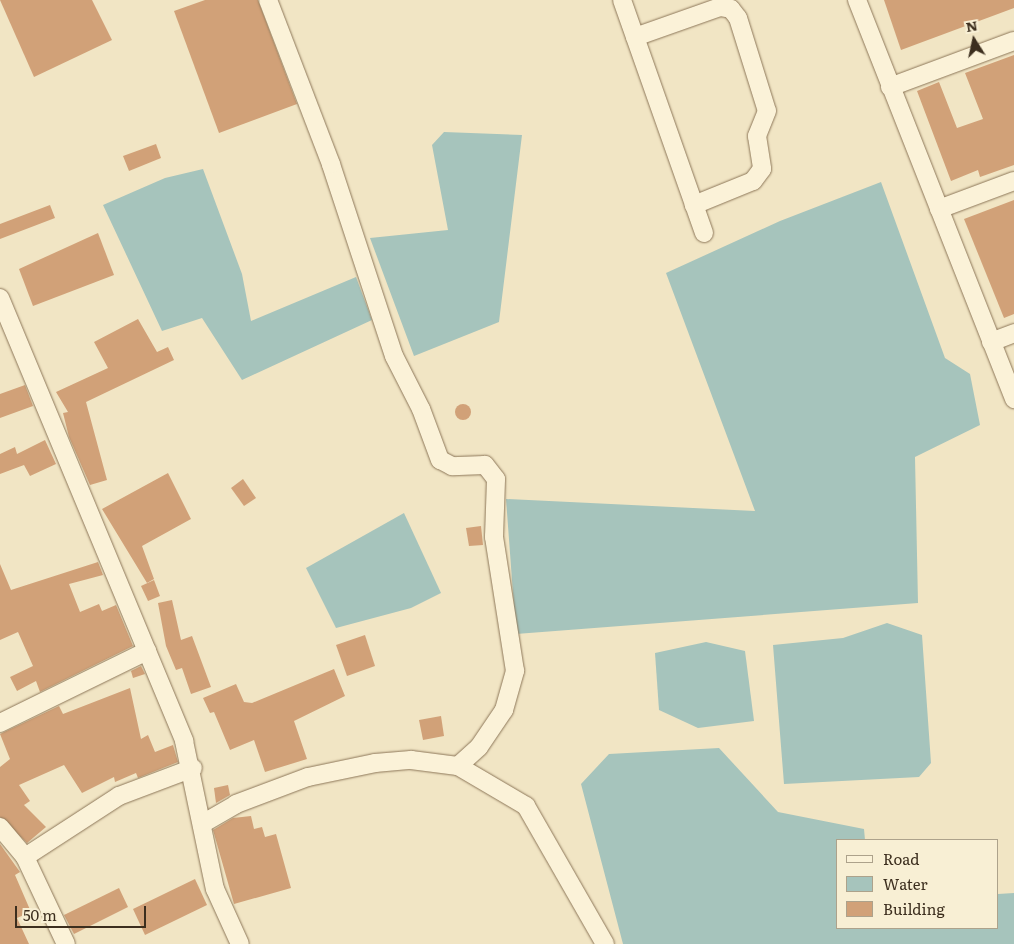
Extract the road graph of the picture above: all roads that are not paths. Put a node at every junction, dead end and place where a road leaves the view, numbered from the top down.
1 (268, 0) edge
2 (622, 0) edge
3 (857, 0) edge
4 (635, 37) junction
5 (1014, 41) edge
6 (890, 87) junction
7 (1014, 180) edge
8 (694, 205) junction
9 (939, 209) junction
10 (704, 233) dead end
11 (0, 298) edge
12 (1014, 333) edge
13 (991, 342) junction
14 (1014, 399) edge
15 (147, 651) junction
16 (0, 723) edge
17 (458, 766) junction
18 (194, 768) junction
19 (202, 824) junction
20 (0, 827) edge
21 (25, 857) junction
22 (66, 944) edge
23 (240, 944) edge
24 (605, 944) edge

1 - 17 street
2 - 4 street
3 - 6 street
4 - 8 street
4 - 8 street
5 - 6 street
6 - 9 street
7 - 9 street
8 - 10 street
9 - 13 street
11 - 15 street
12 - 13 street
13 - 14 street
15 - 16 street
15 - 18 street
17 - 19 street
17 - 24 street
18 - 19 street
18 - 21 street
19 - 23 street
20 - 21 street
21 - 22 street

